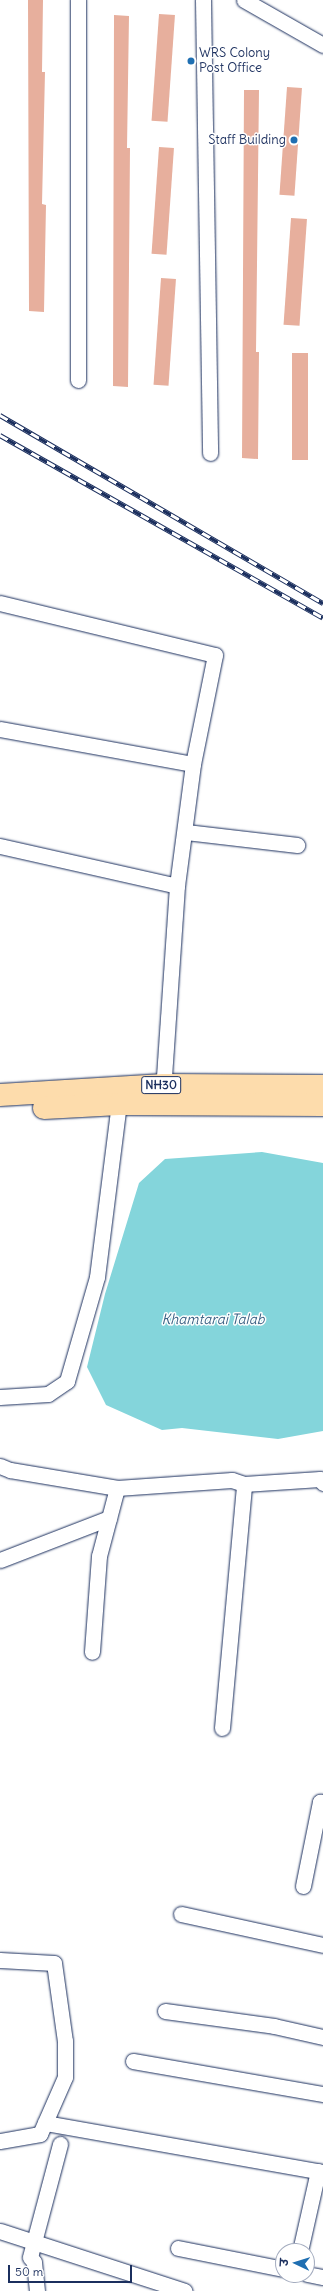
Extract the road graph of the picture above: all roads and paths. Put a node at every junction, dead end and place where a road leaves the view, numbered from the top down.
1 (78, 0) edge
2 (203, 0) edge
3 (244, 0) edge
4 (323, 45) edge
5 (78, 380) dead end
6 (210, 453) dead end
7 (0, 603) edge
8 (0, 729) edge
9 (193, 764) junction
10 (186, 832) junction
11 (297, 845) dead end
12 (0, 846) edge
13 (177, 886) junction
14 (323, 1086) edge
15 (0, 1095) edge
16 (163, 1095) junction
17 (119, 1104) junction
18 (323, 1105) edge
19 (0, 1110) edge
20 (0, 1397) edge
21 (0, 1466) edge
22 (323, 1482) edge
23 (244, 1484) junction
24 (117, 1488) junction
25 (109, 1518) junction
26 (0, 1560) edge
27 (92, 1652) dead end
28 (222, 1728) dead end
29 (323, 1802) edge
30 (303, 1886) dead end
31 (181, 1914) dead end
32 (323, 1945) edge
33 (0, 1960) edge
34 (165, 2011) dead end
35 (323, 2037) edge
36 (133, 2061) dead end
37 (323, 2094) edge
38 (45, 2123) junction
39 (0, 2141) edge
40 (60, 2144) dead end
41 (320, 2172) edge
42 (0, 2231) edge
43 (34, 2242) junction
44 (302, 2243) edge
45 (178, 2248) dead end
46 (275, 2267) edge
47 (37, 2291) edge
48 (185, 2291) edge

1 - 5 street
2 - 6 street
3 - 4 street
7 - 9 street
8 - 9 street
9 - 10 street
10 - 11 street
10 - 13 street
12 - 13 street
13 - 16 street
14 - 16 main road, NH30
15 - 16 main road, NH30
16 - 17 main road, NH30
16 - 18 main road, NH30
17 - 19 main road, NH30
17 - 20 street
21 - 24 street
22 - 23 street
23 - 24 street
23 - 28 street
24 - 25 street
25 - 26 street
25 - 27 street
29 - 30 street
31 - 32 street
33 - 38 street
34 - 35 street
36 - 37 street
38 - 39 street
38 - 41 street
40 - 43 street
41 - 44 street
42 - 43 street
43 - 47 street
43 - 48 street
45 - 46 street

